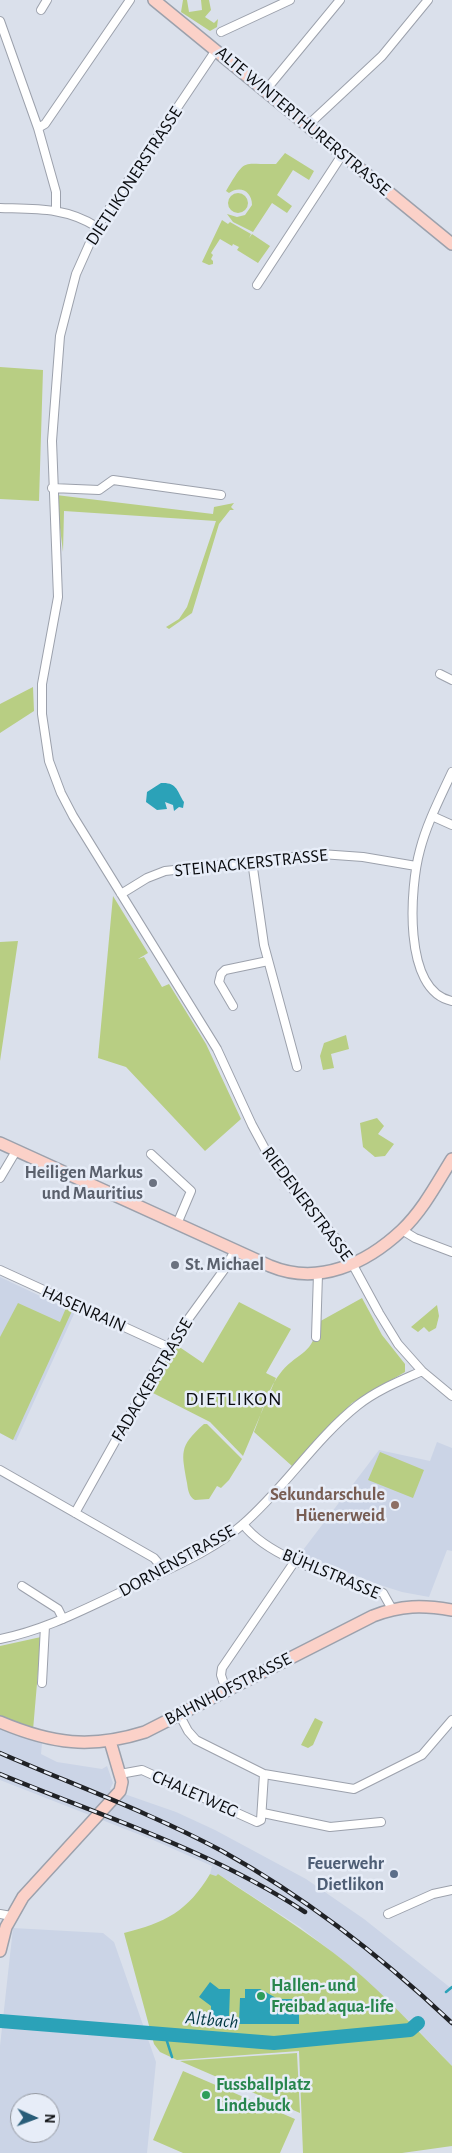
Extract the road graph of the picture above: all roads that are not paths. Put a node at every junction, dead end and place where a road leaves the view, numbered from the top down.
1 (47, 0) edge
2 (130, 0) edge
3 (154, 0) edge
4 (290, 0) edge
5 (340, 0) edge
6 (428, 0) edge
7 (41, 10) dead end
8 (0, 21) edge
9 (222, 32) dead end
10 (216, 50) junction
11 (265, 91) junction
12 (307, 126) junction
13 (38, 128) junction
14 (342, 155) junction
15 (0, 208) edge
16 (56, 210) junction
17 (97, 227) junction
18 (452, 244) edge
19 (257, 285) dead end
20 (52, 488) junction
21 (221, 495) dead end
22 (440, 674) dead end
23 (452, 680) edge
24 (452, 772) edge
25 (432, 816) junction
26 (452, 825) edge
27 (252, 861) junction
28 (416, 866) junction
29 (121, 894) junction
30 (268, 961) junction
31 (452, 1000) edge
32 (233, 1006) dead end
33 (297, 1067) dead end
34 (0, 1143) edge
35 (16, 1151) junction
36 (152, 1154) dead end
37 (452, 1159) edge
38 (0, 1178) edge
39 (177, 1224) junction
40 (402, 1230) junction
41 (235, 1250) junction
42 (452, 1252) edge
43 (353, 1264) junction
44 (0, 1270) edge
45 (318, 1274) junction
46 (316, 1337) dead end
47 (168, 1347) junction
48 (422, 1371) junction
49 (452, 1396) edge
50 (0, 1470) edge
51 (75, 1513) junction
52 (243, 1524) junction
53 (295, 1561) junction
54 (165, 1572) junction
55 (22, 1586) dead end
56 (392, 1608) junction
57 (452, 1610) edge
58 (63, 1619) junction
59 (45, 1626) junction
60 (0, 1639) edge
61 (42, 1683) dead end
62 (226, 1690) junction
63 (179, 1714) junction
64 (452, 1720) edge
65 (0, 1722) edge
66 (110, 1741) junction
67 (120, 1774) junction
68 (264, 1774) junction
69 (263, 1813) junction
70 (381, 1822) dead end
71 (452, 1890) edge
72 (388, 1914) dead end
73 (6, 1915) edge
74 (0, 1951) edge

1 - 7 street
2 - 13 street
3 - 10 street, ALTE WINTERTHURERSTRASSE
4 - 9 street
5 - 11 street
6 - 12 street
8 - 13 street
10 - 11 street, ALTE WINTERTHURERSTRASSE
10 - 17 street, DIETLIKONERSTRASSE
11 - 12 street, ALTE WINTERTHURERSTRASSE
12 - 14 street, ALTE WINTERTHURERSTRASSE
13 - 16 street
14 - 18 street, ALTE WINTERTHURERSTRASSE
14 - 19 street
15 - 16 street
16 - 17 street
17 - 20 street, DIETLIKONERSTRASSE
20 - 21 street
20 - 29 street, DIETLIKONERSTRASSE
22 - 23 street
24 - 25 street
25 - 26 street
25 - 28 street
27 - 28 street, STEINACKERSTRASSE
27 - 29 street, STEINACKERSTRASSE
27 - 30 street
28 - 31 street
29 - 43 street, RIEDENERSTRASSE
30 - 32 street
30 - 33 street
34 - 35 street
35 - 38 street
35 - 39 street
36 - 39 street
37 - 40 street
39 - 41 street
40 - 42 street
40 - 43 street
41 - 45 street
41 - 47 street, FADACKERSTRASSE
43 - 45 street
43 - 48 street, RIEDENERSTRASSE
44 - 47 street, HASENRAIN
45 - 46 street
47 - 51 street, FADACKERSTRASSE
48 - 49 street, RIEDENERSTRASSE
48 - 52 street, DORNENSTRASSE
50 - 51 street
51 - 54 street
52 - 53 street, BÜHLSTRASSE
52 - 54 street, DORNENSTRASSE
53 - 56 street, BÜHLSTRASSE
53 - 62 street
54 - 58 street, DORNENSTRASSE
55 - 58 street
56 - 57 street, BAHNHOFSTRASSE
56 - 62 street, BAHNHOFSTRASSE
58 - 59 street, DORNENSTRASSE
59 - 60 street, DORNENSTRASSE
59 - 61 street
62 - 63 street, BAHNHOFSTRASSE
63 - 66 street, BAHNHOFSTRASSE
63 - 68 street
64 - 68 street
65 - 66 street, BAHNHOFSTRASSE
66 - 67 street
67 - 69 street, CHALETWEG
67 - 73 street
68 - 69 street, CHALETWEG
69 - 70 street, CHALETWEG
71 - 72 street
73 - 74 street

